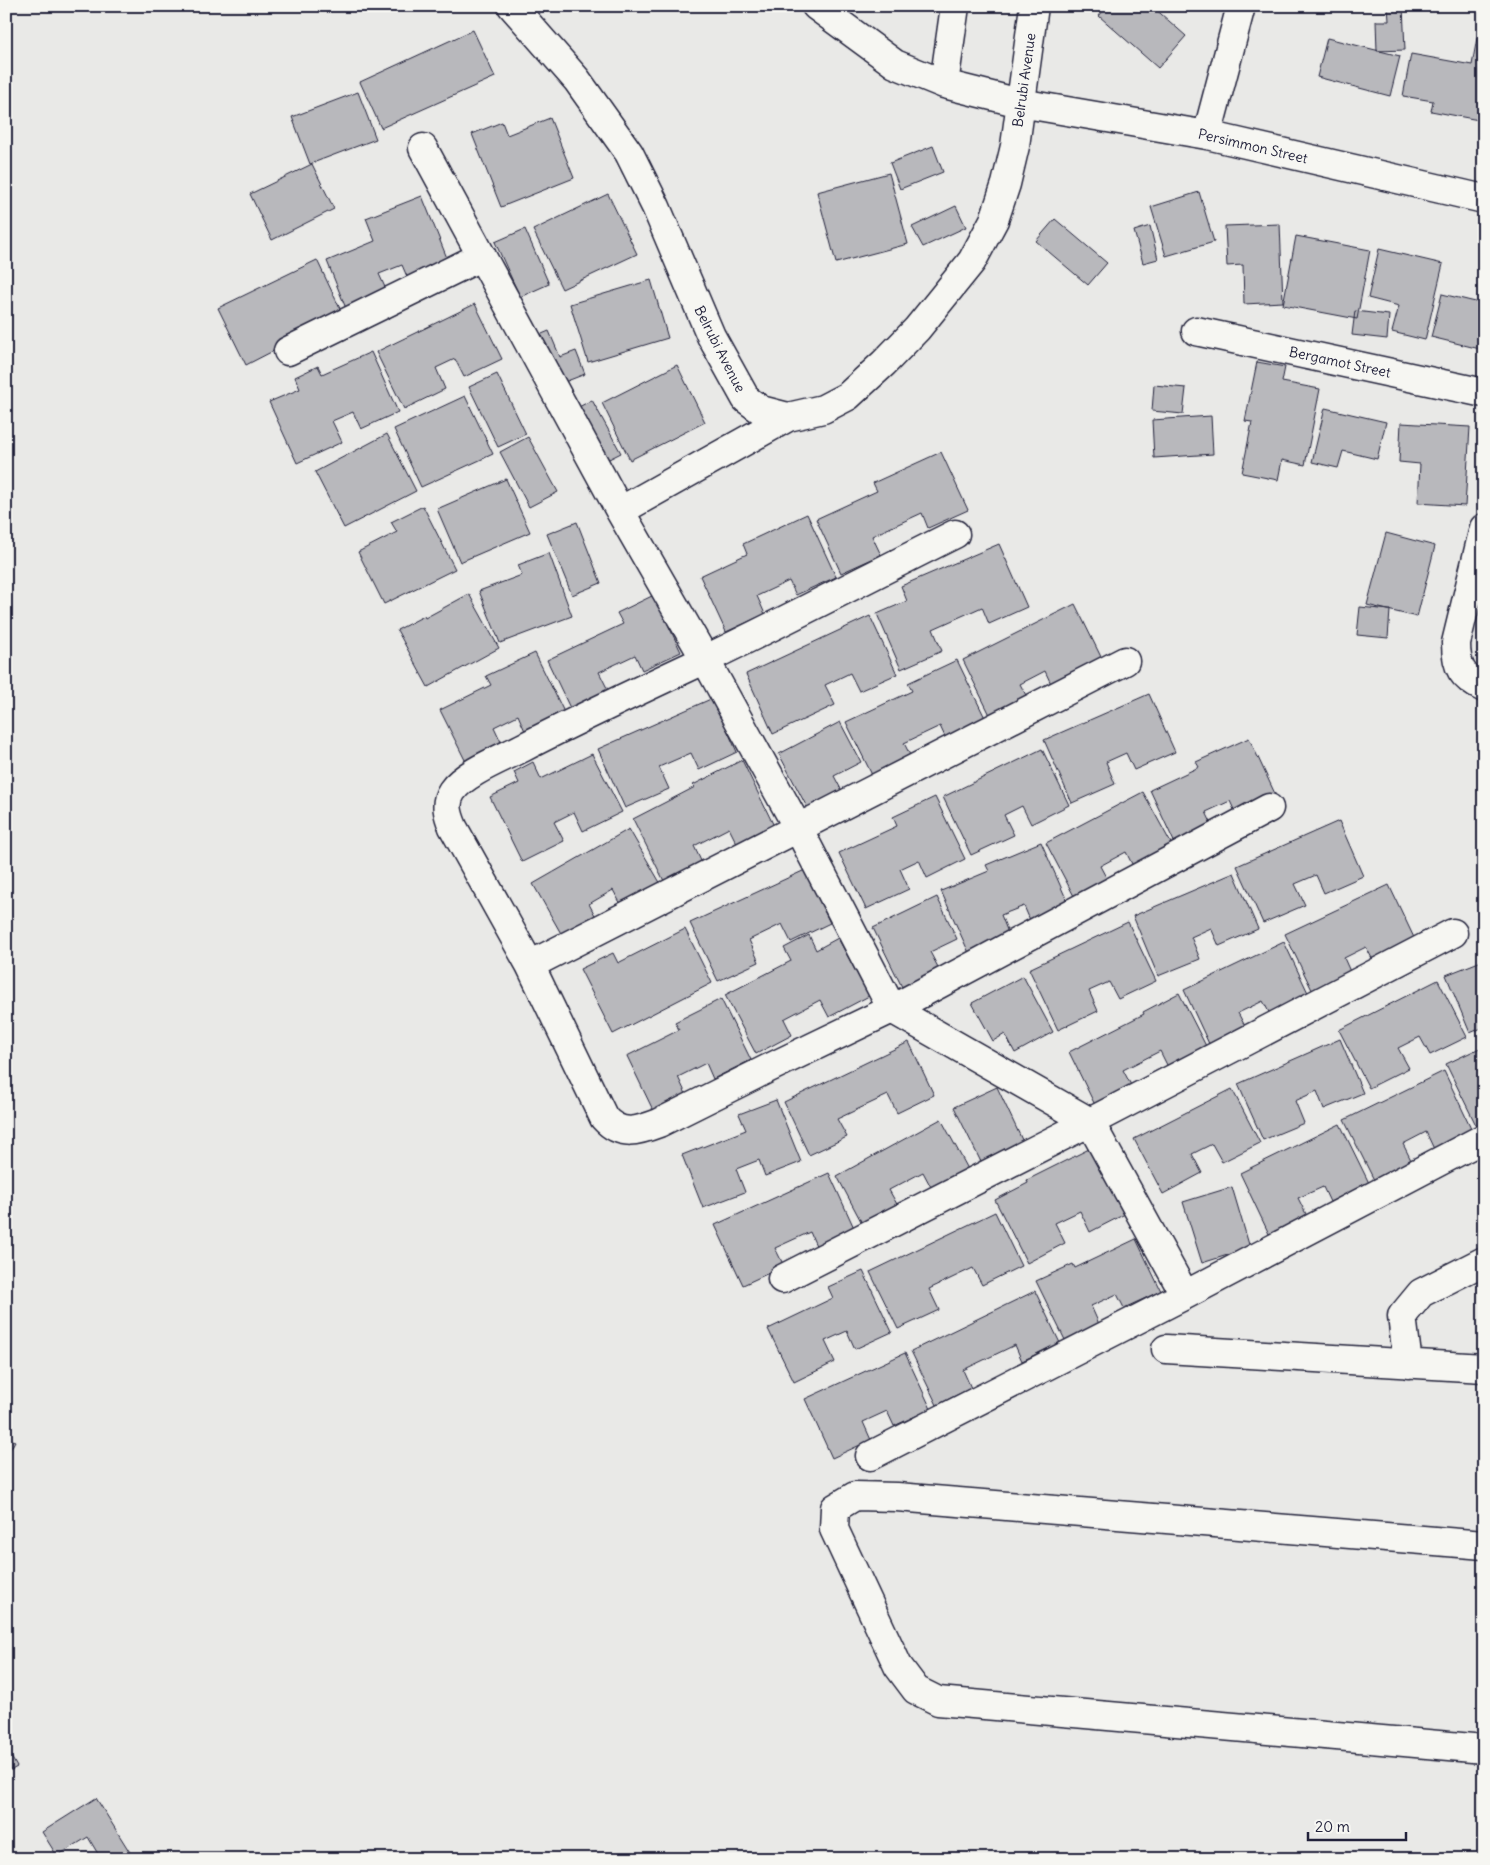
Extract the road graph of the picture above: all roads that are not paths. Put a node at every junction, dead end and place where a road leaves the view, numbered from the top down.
1 (512, 6) edge
2 (816, 6) edge
3 (955, 6) edge
4 (1034, 6) edge
5 (1241, 6) edge
6 (944, 84) junction
7 (1020, 103) junction
8 (1206, 135) junction
9 (423, 148) dead end
10 (1484, 199) edge
11 (482, 256) junction
12 (1196, 331) dead end
13 (288, 352) dead end
14 (1484, 393) edge
15 (788, 416) junction
16 (620, 511) junction
17 (1484, 528) edge
18 (955, 534) dead end
19 (705, 659) junction
20 (1125, 661) dead end
21 (1484, 688) edge
22 (1269, 808) dead end
23 (798, 828) junction
24 (1453, 933) dead end
25 (530, 965) junction
26 (892, 1009) junction
27 (1090, 1122) junction
28 (1484, 1138) edge
29 (1484, 1261) edge
30 (782, 1279) dead end
31 (1185, 1295) junction
32 (1166, 1349) dead end
33 (1408, 1364) junction
34 (1484, 1368) edge
35 (870, 1456) dead end
36 (1484, 1545) edge
37 (1484, 1749) edge

1 - 15 street, Belrubi Avenue
2 - 6 street, Persimmon Street
3 - 6 street
4 - 7 street, Belrubi Avenue
5 - 8 street
6 - 7 street, Persimmon Street
7 - 8 street, Persimmon Street
7 - 15 street, Belrubi Avenue
8 - 10 street, Persimmon Street
9 - 11 street
11 - 13 street
11 - 16 street
12 - 14 street, Bergamot Street
15 - 16 street
16 - 19 street
17 - 21 street
18 - 19 street
19 - 23 street
19 - 25 street
20 - 23 street
22 - 26 street
23 - 25 street
23 - 26 street
24 - 27 street
25 - 26 street
26 - 27 street
27 - 30 street
27 - 31 street
28 - 31 street
29 - 33 street
31 - 35 street
32 - 33 street
33 - 34 street
36 - 37 street

